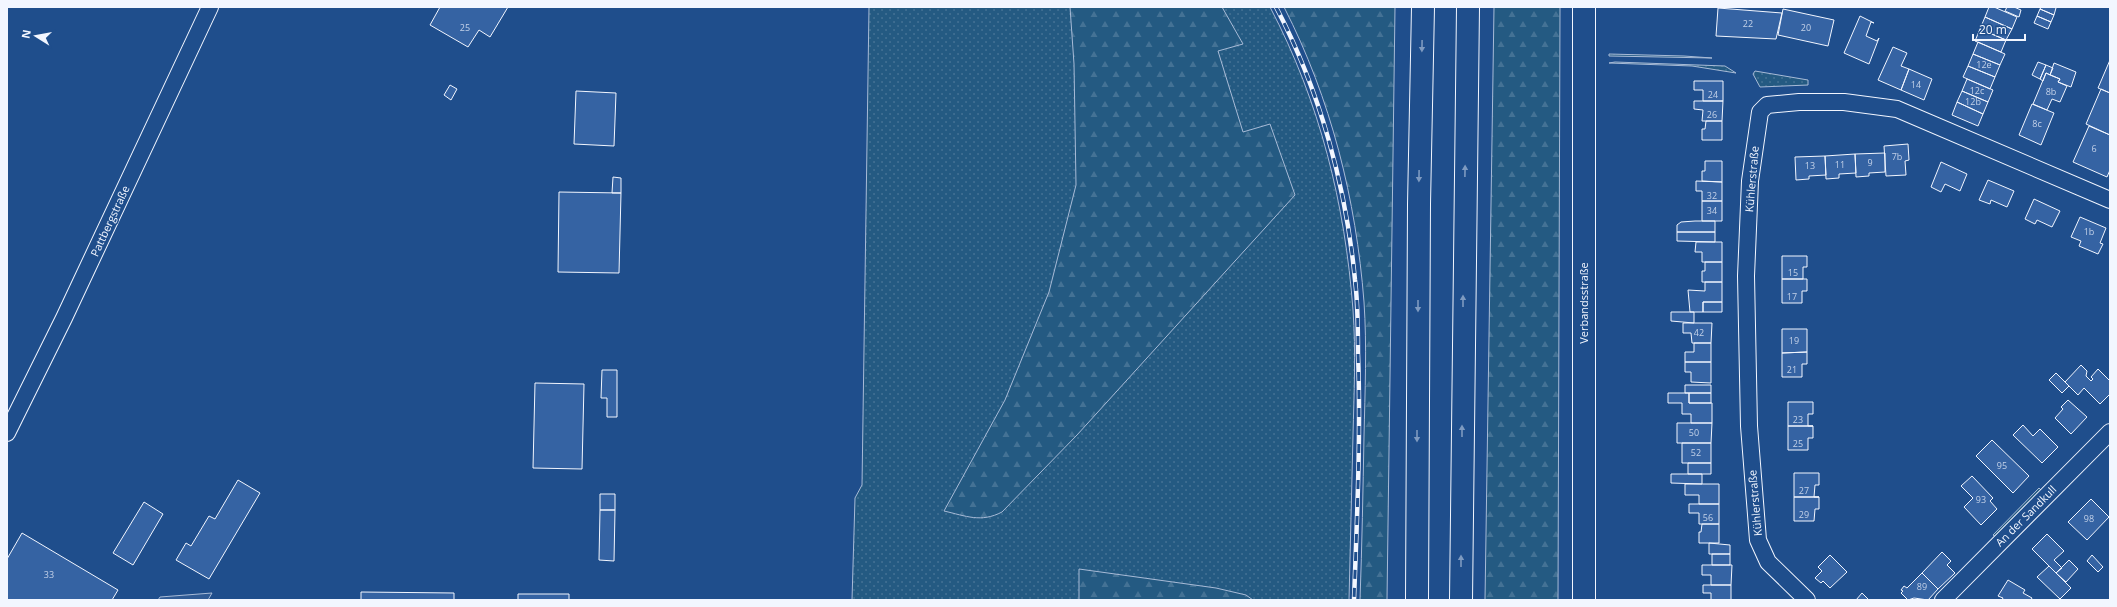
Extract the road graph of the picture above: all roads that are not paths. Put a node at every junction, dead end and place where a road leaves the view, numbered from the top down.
1 (210, 7) edge
2 (1423, 7) edge
3 (1468, 7) edge
4 (1584, 7) edge
5 (2110, 200) edge
6 (2110, 432) edge
7 (7, 433) edge
8 (1416, 600) edge
9 (1461, 600) edge
10 (1584, 600) edge
11 (1807, 600) edge
12 (1943, 600) edge

1 - 7 street, Pattbergstraße
2 -> 8 main road
9 -> 3 main road
4 - 10 main road, Verbandsstraße
5 - 11 street, Kühlerstraße
6 - 12 street, An der Sandkull

